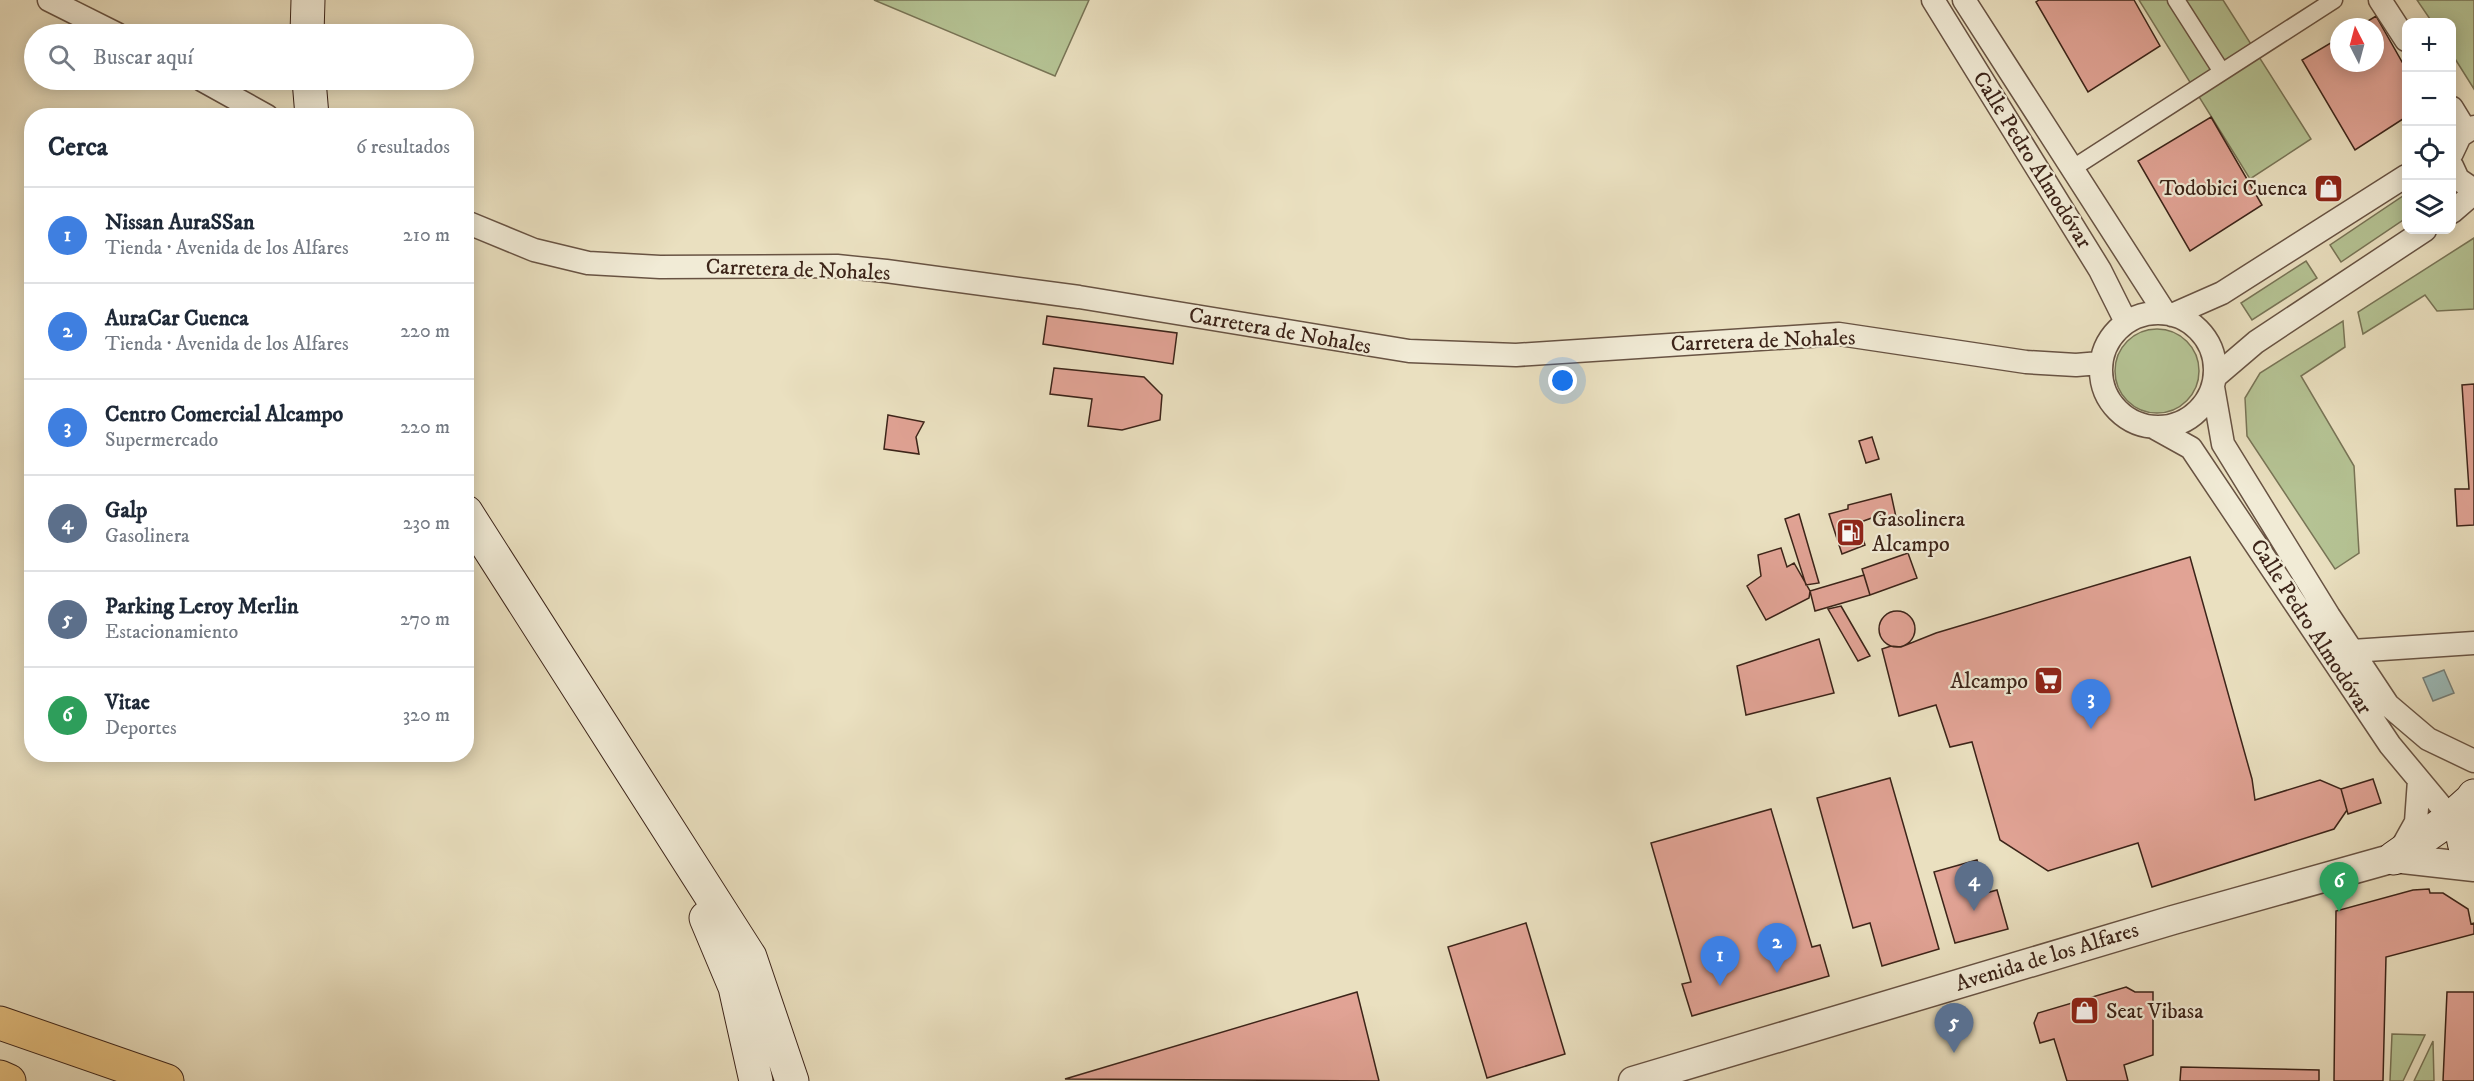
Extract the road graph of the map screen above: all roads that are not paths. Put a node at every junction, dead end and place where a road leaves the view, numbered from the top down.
1 (49, 0) edge
2 (308, 0) edge
3 (1933, 0) edge
4 (2176, 0) edge
5 (2334, 0) edge
6 (2380, 0) edge
7 (1968, 1) edge
8 (97, 24) edge
9 (307, 24) edge
10 (2402, 34) edge
11 (2222, 72) junction
12 (220, 90) edge
13 (310, 90) edge
14 (253, 108) edge
15 (311, 108) edge
16 (2456, 114) edge
17 (2470, 129) edge
18 (2456, 143) edge
19 (2073, 168) junction
20 (2456, 177) edge
21 (2402, 179) edge
22 (2474, 192) edge
23 (2456, 208) edge
24 (474, 225) edge
25 (2419, 234) edge
26 (2169, 314) junction
27 (2126, 322) junction
28 (2100, 363) junction
29 (2214, 382) junction
30 (2155, 428) junction
31 (474, 525) edge
32 (2474, 643) edge
33 (2352, 651) junction
34 (2474, 761) edge
35 (2419, 780) junction
36 (2467, 823) edge
37 (672, 839) junction
38 (2394, 858) junction
39 (2474, 867) edge
40 (0, 1023) edge
41 (0, 1038) edge
42 (0, 1077) edge
43 (9, 1081) edge
44 (93, 1081) edge
45 (167, 1081) edge
46 (756, 1081) edge
47 (792, 1081) edge
48 (1633, 1081) edge

1 - 8 street
2 - 9 main road
3 - 27 street, Calle Pedro Almodóvar
4 - 11 street
5 - 11 street
6 - 10 street
7 - 19 street, Calle Pedro Almodóvar
11 - 19 street
12 - 14 street
13 - 15 main road
16 - 17 street
17 - 18 street
19 - 26 street, Calle Pedro Almodóvar
20 - 22 street
21 - 26 street
22 - 23 street
24 - 28 street, Carretera de Nohales
25 - 29 street
26 - 27 street
26 - 29 street
27 - 28 street
28 - 30 street
29 - 30 street
29 - 33 street, Calle Pedro Almodóvar
30 - 35 street, Calle Pedro Almodóvar
31 - 37 main road
32 - 33 street
33 - 34 street, Calle Pedro Almodóvar
35 - 36 street, Calle Pedro Almodóvar
35 - 38 street
36 - 38 main road
37 - 46 main road
37 - 47 main road
38 - 39 street
38 - 48 street, Avenida de los Alfares
40 - 45 highway
41 - 44 highway
42 - 43 highway

